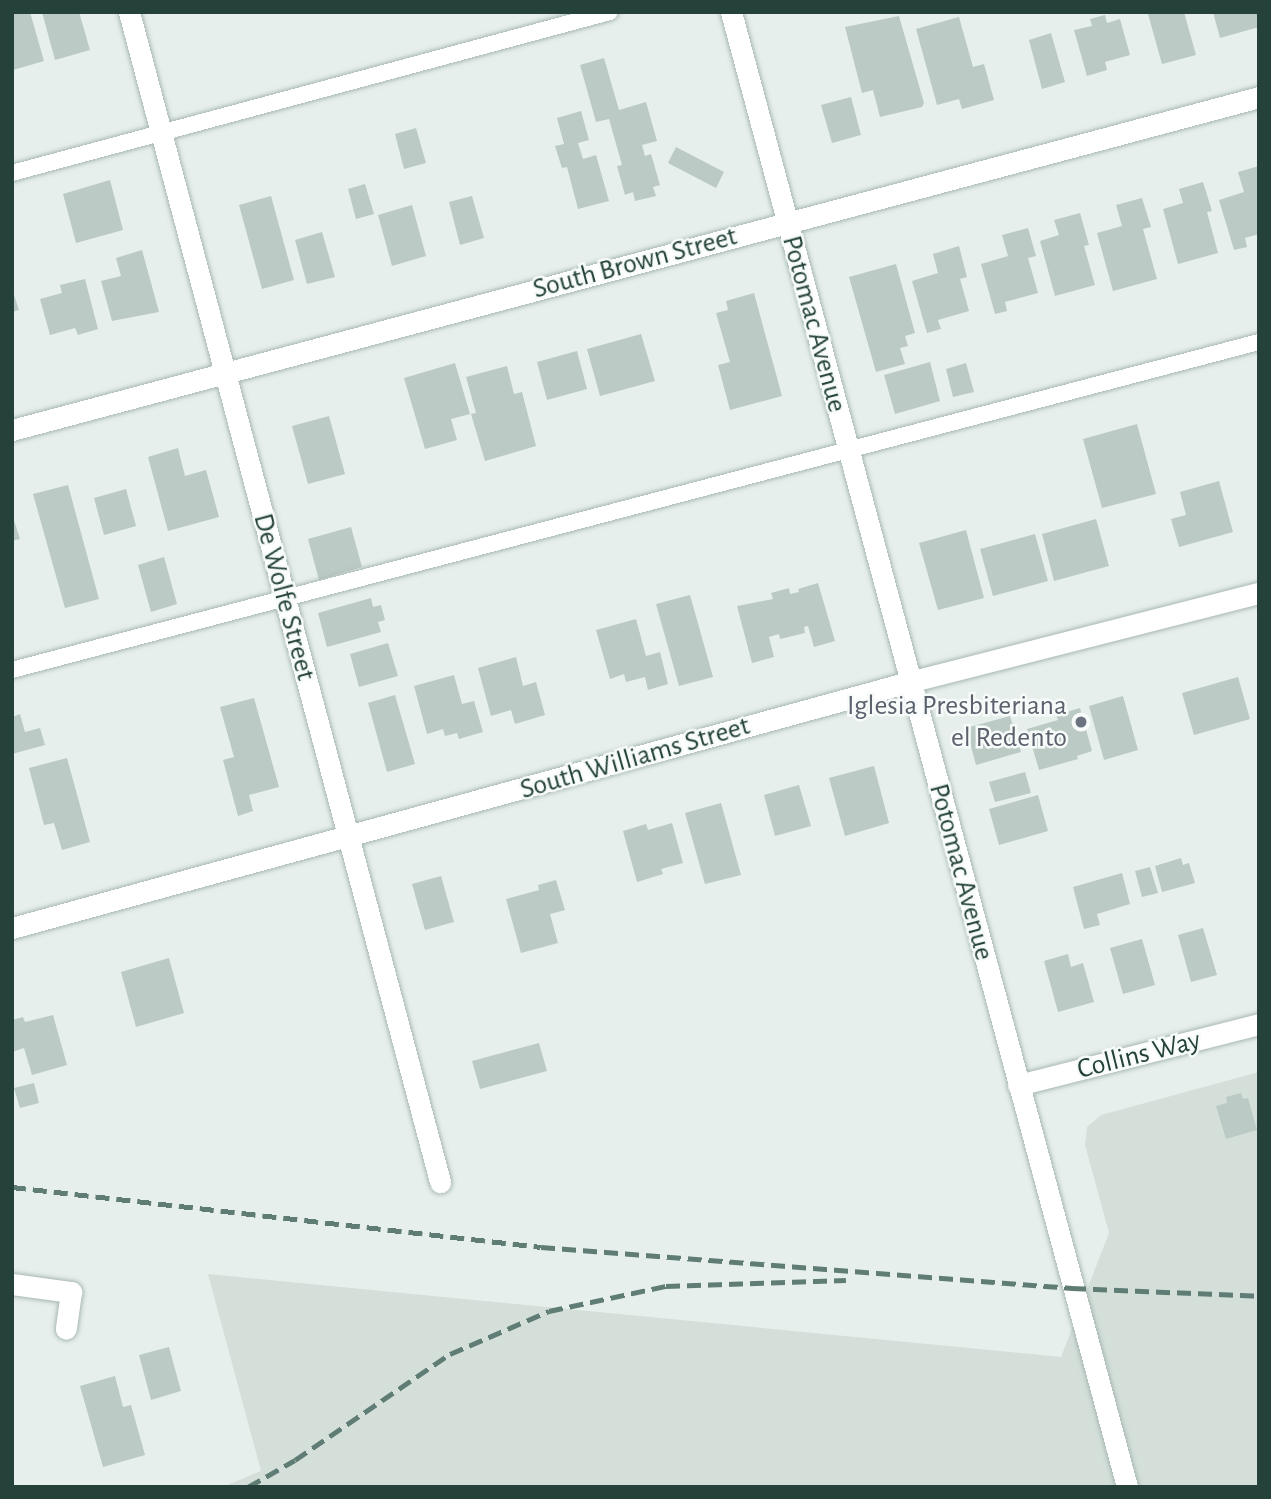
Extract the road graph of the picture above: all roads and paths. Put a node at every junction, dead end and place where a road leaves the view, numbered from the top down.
1 (129, 12) edge
2 (610, 12) edge
3 (731, 12) edge
4 (1259, 97) edge
5 (161, 134) junction
6 (12, 173) edge
7 (787, 223) junction
8 (1259, 342) edge
9 (225, 373) junction
10 (12, 430) edge
11 (848, 452) junction
12 (1259, 593) edge
13 (285, 599) junction
14 (12, 670) edge
15 (909, 682) junction
16 (348, 838) junction
17 (12, 928) edge
18 (1259, 1024) edge
19 (1018, 1085) junction
20 (440, 1182) dead end
21 (12, 1284) edge
22 (66, 1329) dead end
23 (1127, 1487) edge

1 - 5 street, De Wolfe Street
2 - 5 lane
3 - 7 street, Potomac Avenue
4 - 7 street, South Brown Street
5 - 6 lane
5 - 9 street, De Wolfe Street
7 - 9 street, South Brown Street
7 - 11 street, Potomac Avenue
8 - 11 lane
9 - 10 street, South Brown Street
9 - 13 street, De Wolfe Street
11 - 13 lane
11 - 15 street, Potomac Avenue
12 - 15 street, South Williams Street
13 - 14 lane
13 - 16 street, De Wolfe Street
15 - 16 street, South Williams Street
15 - 19 street, Potomac Avenue
16 - 17 street, South Williams Street
16 - 20 street, De Wolfe Street
18 - 19 street, Collins Way
19 - 23 street, Potomac Avenue
21 - 22 street

